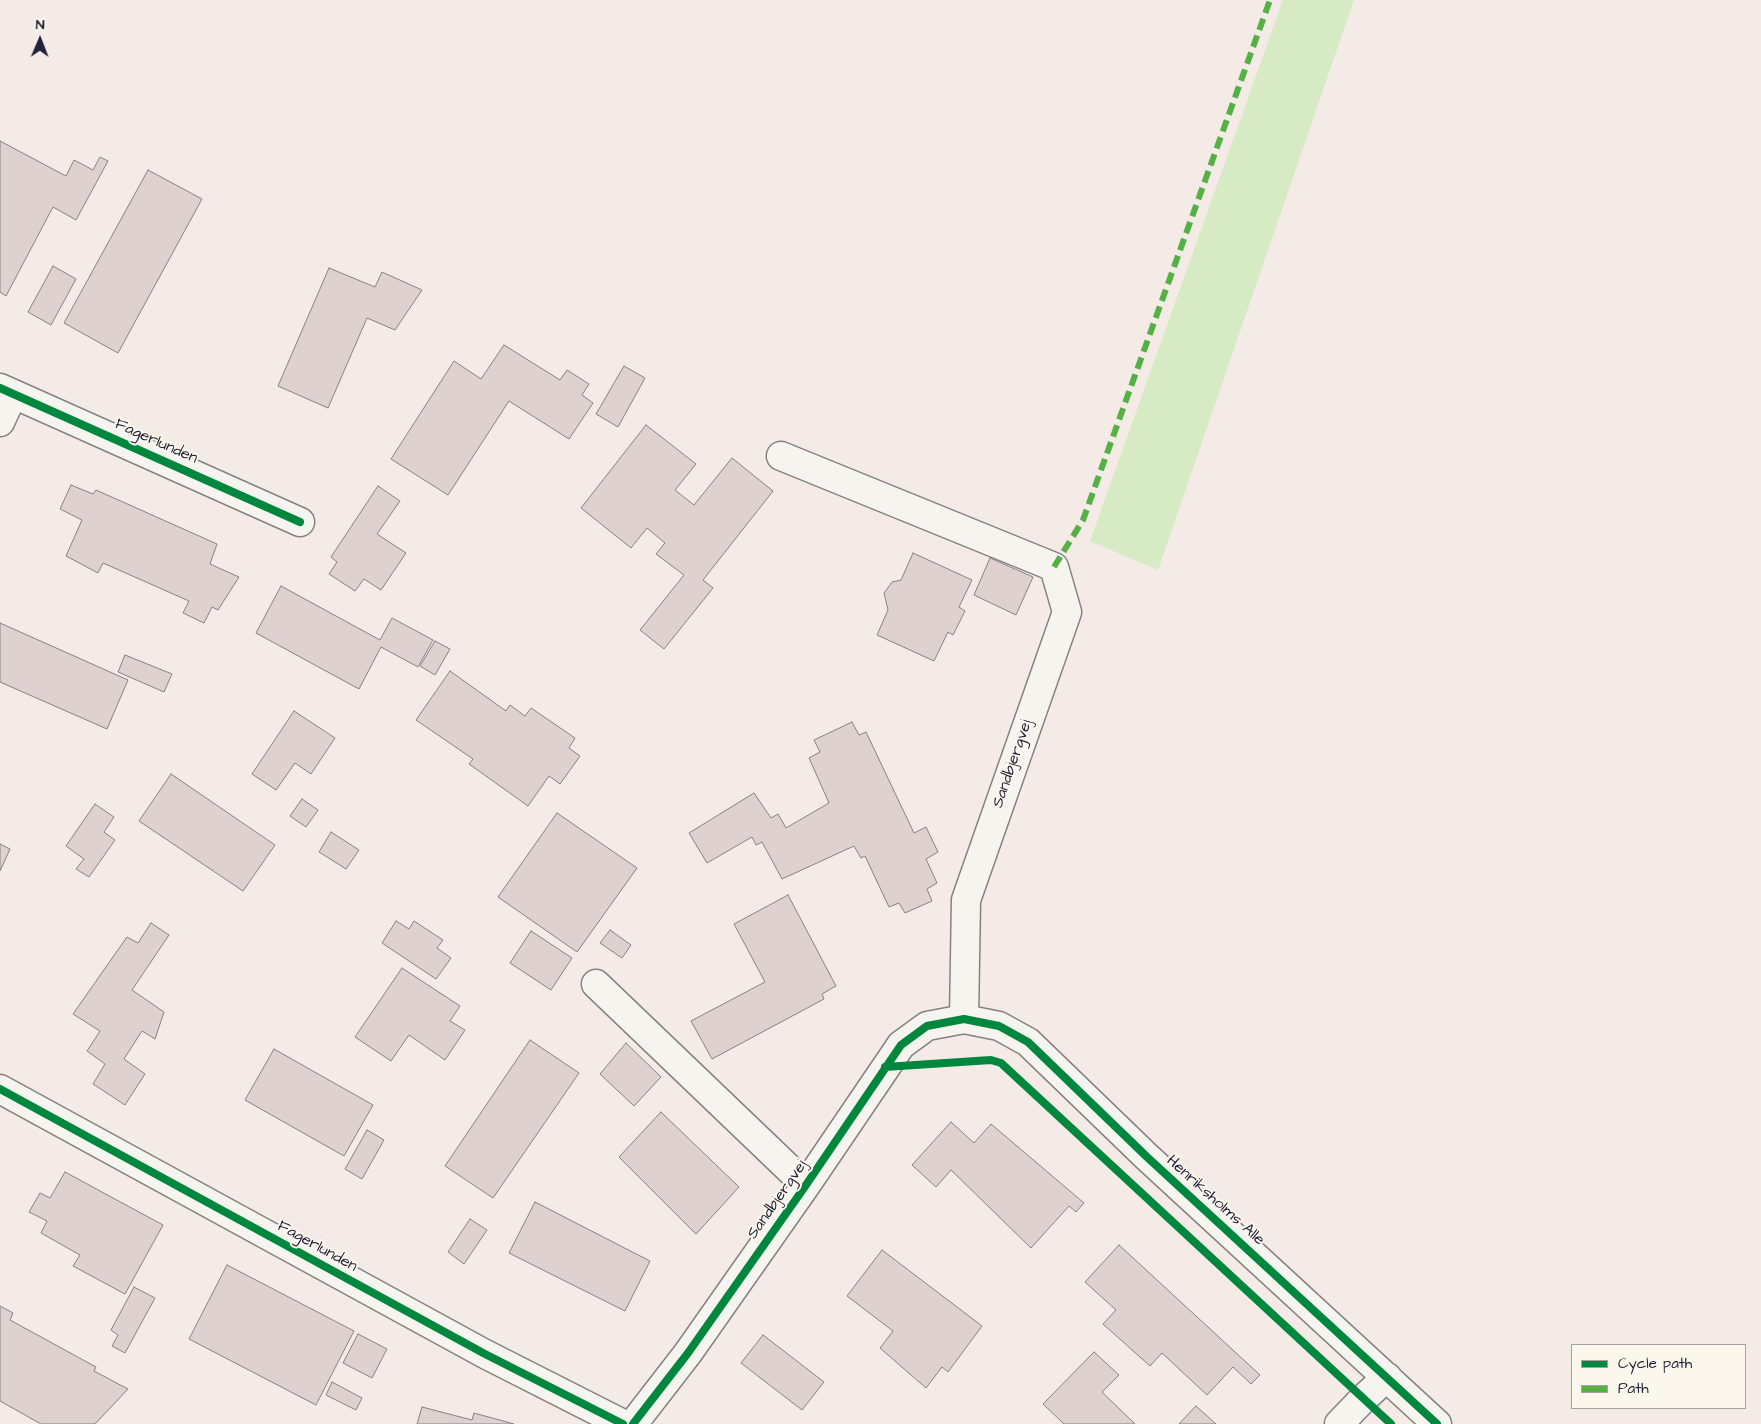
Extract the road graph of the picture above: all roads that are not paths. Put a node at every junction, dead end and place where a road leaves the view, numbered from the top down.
1 (7, 391) edge
2 (0, 422) edge
3 (781, 456) dead end
4 (300, 522) dead end
5 (596, 984) dead end
6 (964, 1019) junction
7 (0, 1089) edge
8 (806, 1185) junction
9 (1387, 1377) junction
10 (623, 1424) edge
11 (633, 1424) edge
12 (1339, 1424) edge
13 (1437, 1424) edge

1 - 2 street, Fagerlunden
1 - 4 street, Fagerlunden
3 - 6 street, Sandbjergvej
5 - 8 street, Sandbjergvej
6 - 8 street, Sandbjergvej
6 - 9 street, Henriksholms Alle
7 - 10 street, Fagerlunden
8 - 11 street, Sandbjergvej
9 - 12 street
9 - 13 street, Henriksholms Alle

